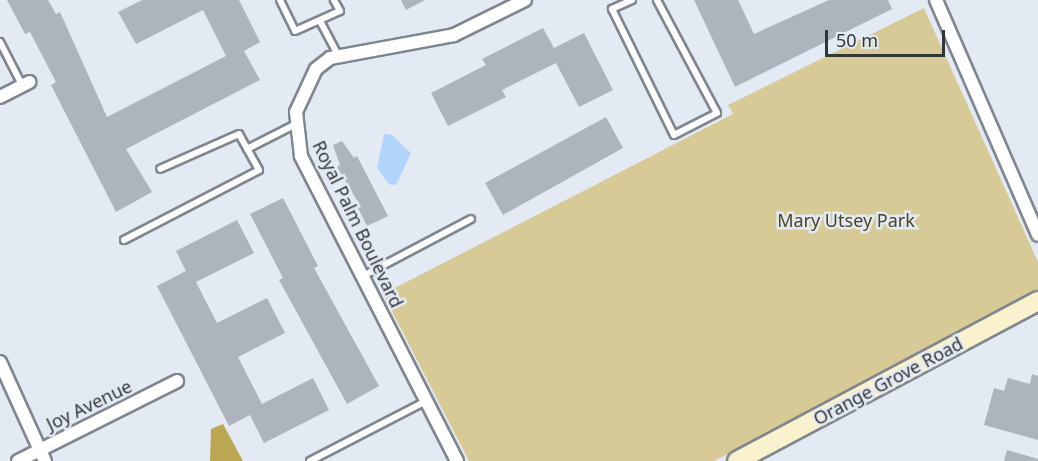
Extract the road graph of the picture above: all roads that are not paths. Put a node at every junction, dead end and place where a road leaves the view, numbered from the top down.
1 (280, 0) edge
2 (334, 0) edge
3 (525, 0) edge
4 (632, 0) edge
5 (657, 0) edge
6 (936, 0) edge
7 (320, 21) junction
8 (0, 42) edge
9 (338, 55) junction
10 (26, 84) joint
11 (0, 97) edge
12 (296, 124) junction
13 (247, 149) junction
14 (160, 169) dead end
15 (471, 219) dead end
16 (1038, 235) edge
17 (124, 240) dead end
18 (363, 276) junction
19 (1038, 301) edge
20 (0, 362) edge
21 (177, 381) dead end
22 (426, 401) junction
23 (42, 455) edge
24 (760, 456) edge
25 (18, 461) edge
26 (310, 461) edge
27 (457, 461) edge
28 (738, 461) edge

1 - 7 lane
2 - 7 lane
3 - 9 street, Royal Palm Boulevard
4 - 5 lane
6 - 16 street
7 - 9 lane
8 - 10 lane
9 - 12 street, Royal Palm Boulevard
10 - 11 street
12 - 13 lane
12 - 18 street, Royal Palm Boulevard
13 - 14 lane
13 - 17 lane
15 - 18 lane
18 - 22 street, Royal Palm Boulevard
19 - 24 street, Orange Grove Road
20 - 23 street
21 - 23 street, Joy Avenue
22 - 26 lane
22 - 27 street, Royal Palm Boulevard
23 - 25 street, Joy Avenue
24 - 28 street, Orange Grove Road

